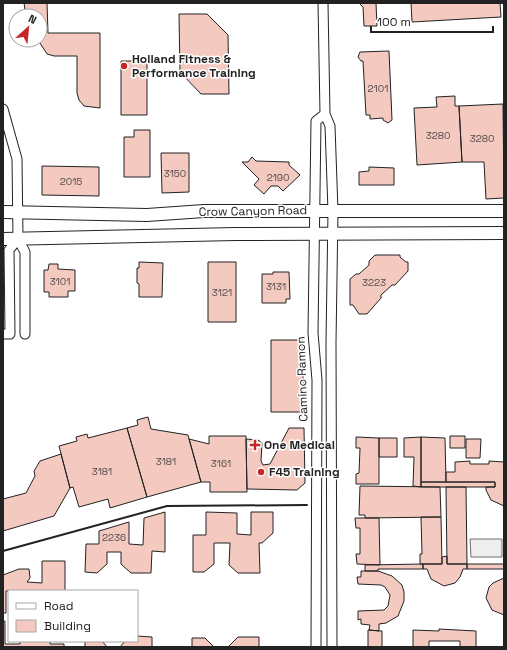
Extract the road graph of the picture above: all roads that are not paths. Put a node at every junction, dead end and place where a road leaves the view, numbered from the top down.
1 (323, 3) edge
2 (3, 109) edge
3 (325, 114) junction
4 (316, 211) junction
5 (333, 211) junction
6 (504, 211) edge
7 (3, 212) edge
8 (17, 213) junction
9 (504, 233) edge
10 (314, 234) junction
11 (332, 235) junction
12 (3, 239) edge
13 (18, 239) junction
14 (6, 334) edge
15 (25, 334) dead end
16 (316, 647) edge
17 (332, 647) edge

1 - 3 street
2 - 8 street
3 - 4 street, Camino Ramon
3 - 5 street
4 - 5 main road, Crow Canyon Road
4 - 8 main road, Crow Canyon Road
4 - 10 street, Camino Ramon
5 - 6 main road, Crow Canyon Road
5 - 11 street
7 - 8 main road, Crow Canyon Road
8 - 13 street
9 - 11 main road, Crow Canyon Road
10 - 11 main road, Crow Canyon Road
10 - 13 main road, Crow Canyon Road
10 - 16 street, Camino Ramon
11 - 17 street
12 - 13 main road, Crow Canyon Road
13 - 14 street
13 - 15 street

